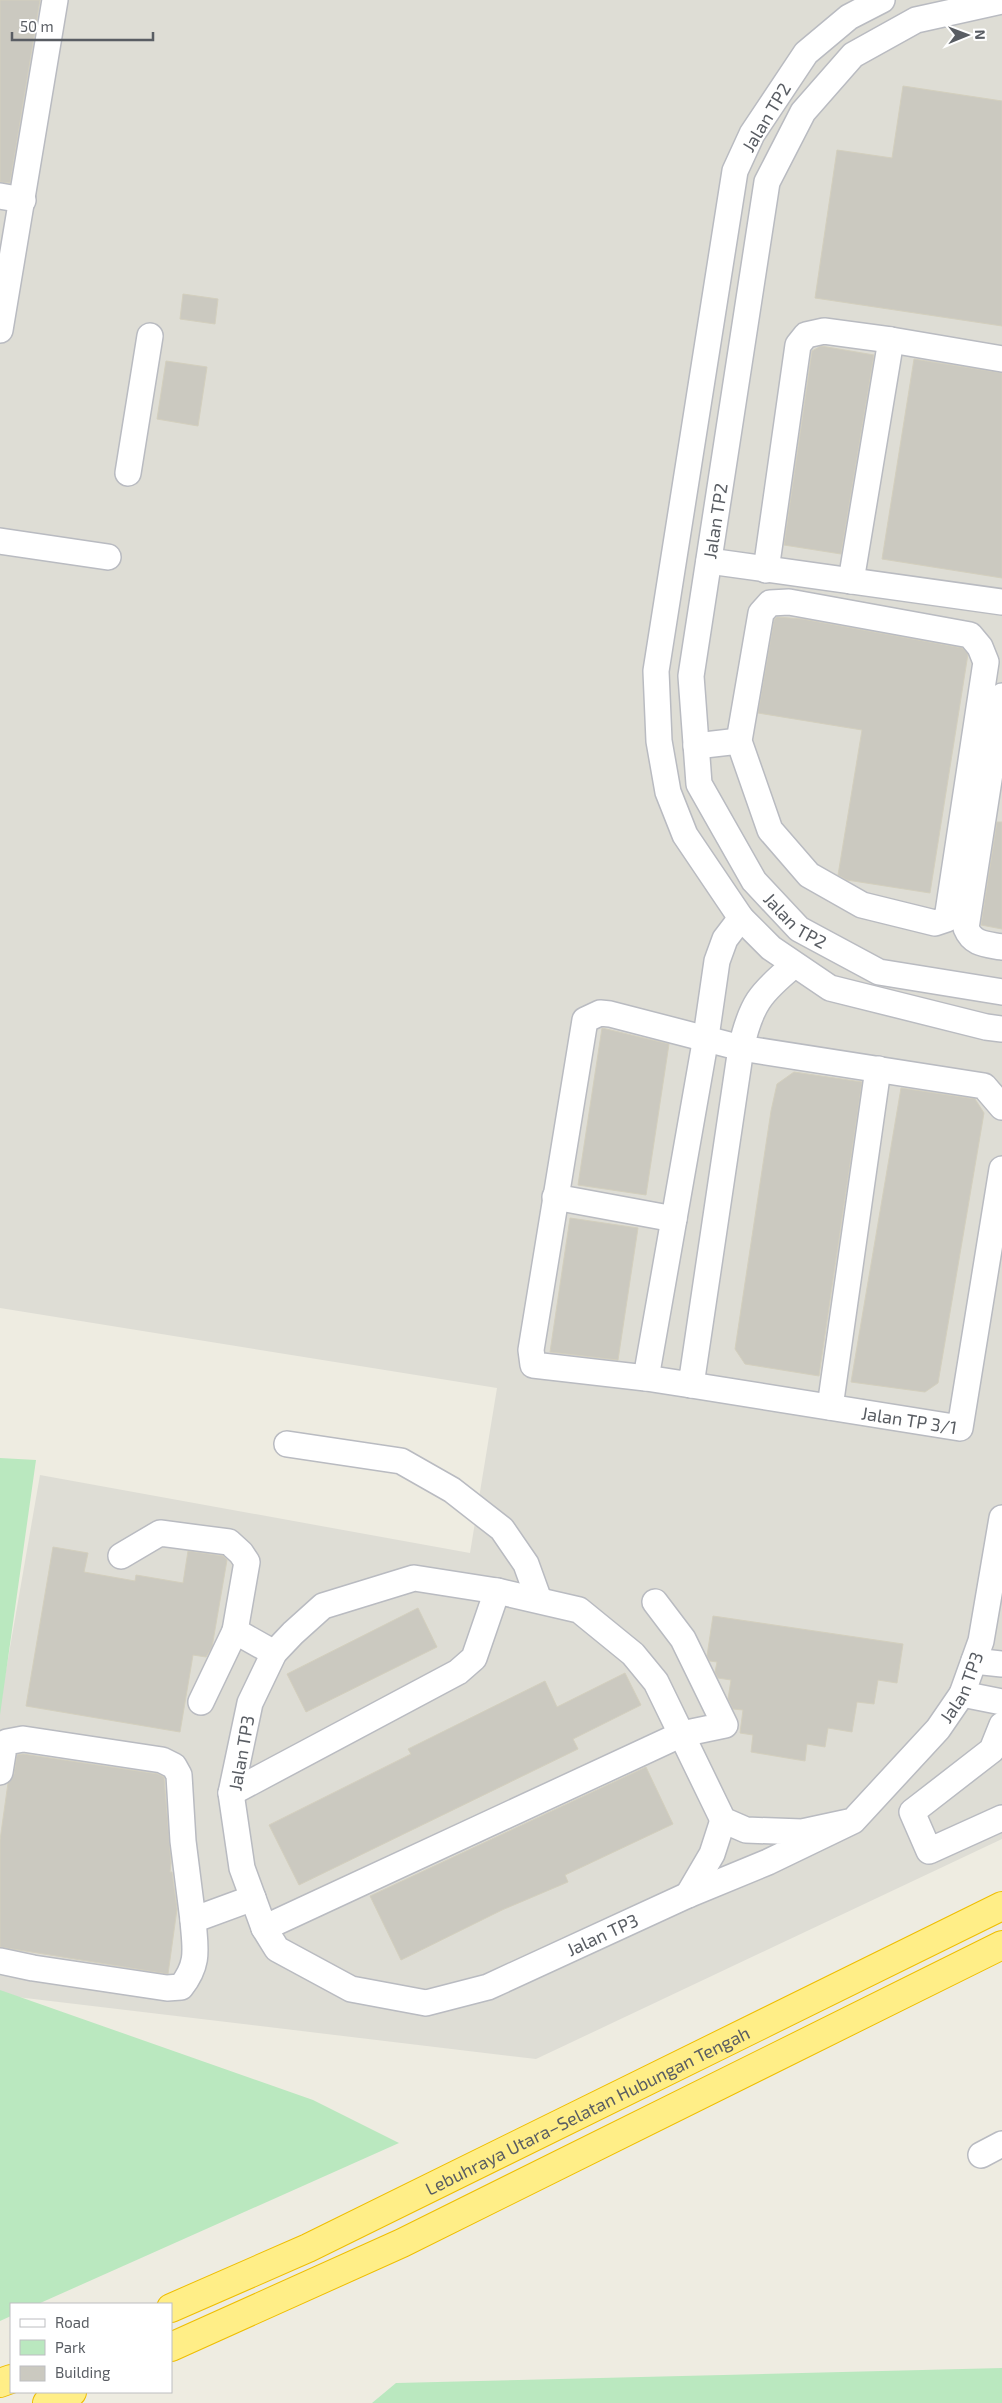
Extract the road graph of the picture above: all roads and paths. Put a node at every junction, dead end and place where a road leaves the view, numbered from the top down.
1 (55, 0) edge
2 (882, 0) edge
3 (1002, 2) edge
4 (11, 198) edge
5 (6, 260) edge
6 (0, 330) edge
7 (150, 336) dead end
8 (892, 340) junction
9 (1002, 359) edge
10 (128, 473) dead end
11 (0, 541) edge
12 (108, 557) dead end
13 (709, 562) junction
14 (766, 570) junction
15 (851, 581) junction
16 (1002, 602) edge
17 (1002, 696) edge
18 (739, 741) junction
19 (696, 746) junction
20 (741, 918) junction
21 (1002, 947) edge
22 (794, 965) junction
23 (1002, 992) edge
24 (997, 1031) edge
25 (706, 1037) junction
26 (741, 1048) junction
27 (878, 1070) junction
28 (1002, 1106) edge
29 (1002, 1170) edge
30 (555, 1197) junction
31 (674, 1219) junction
32 (646, 1378) junction
33 (691, 1385) junction
34 (830, 1407) junction
35 (287, 1444) dead end
36 (1002, 1518) edge
37 (121, 1556) dead end
38 (496, 1591) junction
39 (539, 1600) junction
40 (656, 1602) dead end
41 (235, 1631) junction
42 (274, 1653) junction
43 (974, 1661) junction
44 (1002, 1664) edge
45 (962, 1694) junction
46 (201, 1702) dead end
47 (1002, 1702) edge
48 (1002, 1725) edge
49 (682, 1734) junction
50 (0, 1772) edge
51 (232, 1793) junction
52 (1002, 1818) edge
53 (723, 1820) junction
54 (853, 1820) junction
55 (688, 1895) junction
56 (253, 1898) junction
57 (1002, 1906) edge
58 (193, 1920) junction
59 (264, 1928) junction
60 (1002, 1945) edge
61 (0, 1961) edge
62 (172, 2308) edge
63 (172, 2347) edge
64 (70, 2393) edge
65 (46, 2403) edge

1 - 4 street
2 - 20 street, Jalan TP2
3 - 13 street, Jalan TP2
4 - 5 street
5 - 6 street
7 - 10 street
8 - 9 street
8 - 14 street
8 - 15 street
11 - 12 street
13 - 14 street
13 - 19 street, Jalan TP2
14 - 15 street
15 - 16 street
17 - 21 street
18 - 18 street
18 - 19 street
19 - 23 street, Jalan TP2
20 - 22 street, Jalan TP2
20 - 25 street
22 - 24 street, Jalan TP2
22 - 26 street
25 - 26 street
25 - 30 street
25 - 31 street
26 - 27 street
26 - 33 street
27 - 28 street
27 - 34 street
29 - 34 street, Jalan TP 3/1
30 - 31 street
30 - 32 street, Jalan TP 3/1
31 - 32 street
32 - 33 street, Jalan TP 3/1
33 - 34 street, Jalan TP 3/1
35 - 39 street
36 - 43 street, Jalan TP3
37 - 41 street
38 - 39 street, Jalan TP3
38 - 42 street, Jalan TP3
38 - 51 street
39 - 49 street, Jalan TP3
40 - 49 street
41 - 42 street
41 - 46 street
42 - 51 street, Jalan TP3
43 - 44 street
43 - 45 street, Jalan TP3
45 - 47 street
45 - 54 street, Jalan TP3
48 - 52 street
49 - 53 street, Jalan TP3
49 - 59 street
50 - 58 street
51 - 56 street, Jalan TP3
53 - 54 street
53 - 55 street
54 - 55 street, Jalan TP3
55 - 59 street, Jalan TP3
56 - 58 street
56 - 59 street, Jalan TP3
57 - 62 highway, Lebuhraya Utara–Selatan Hubungan Tengah
58 - 61 street
60 - 63 highway, Lebuhraya Utara–Selatan Hubungan Tengah
64 - 65 highway

